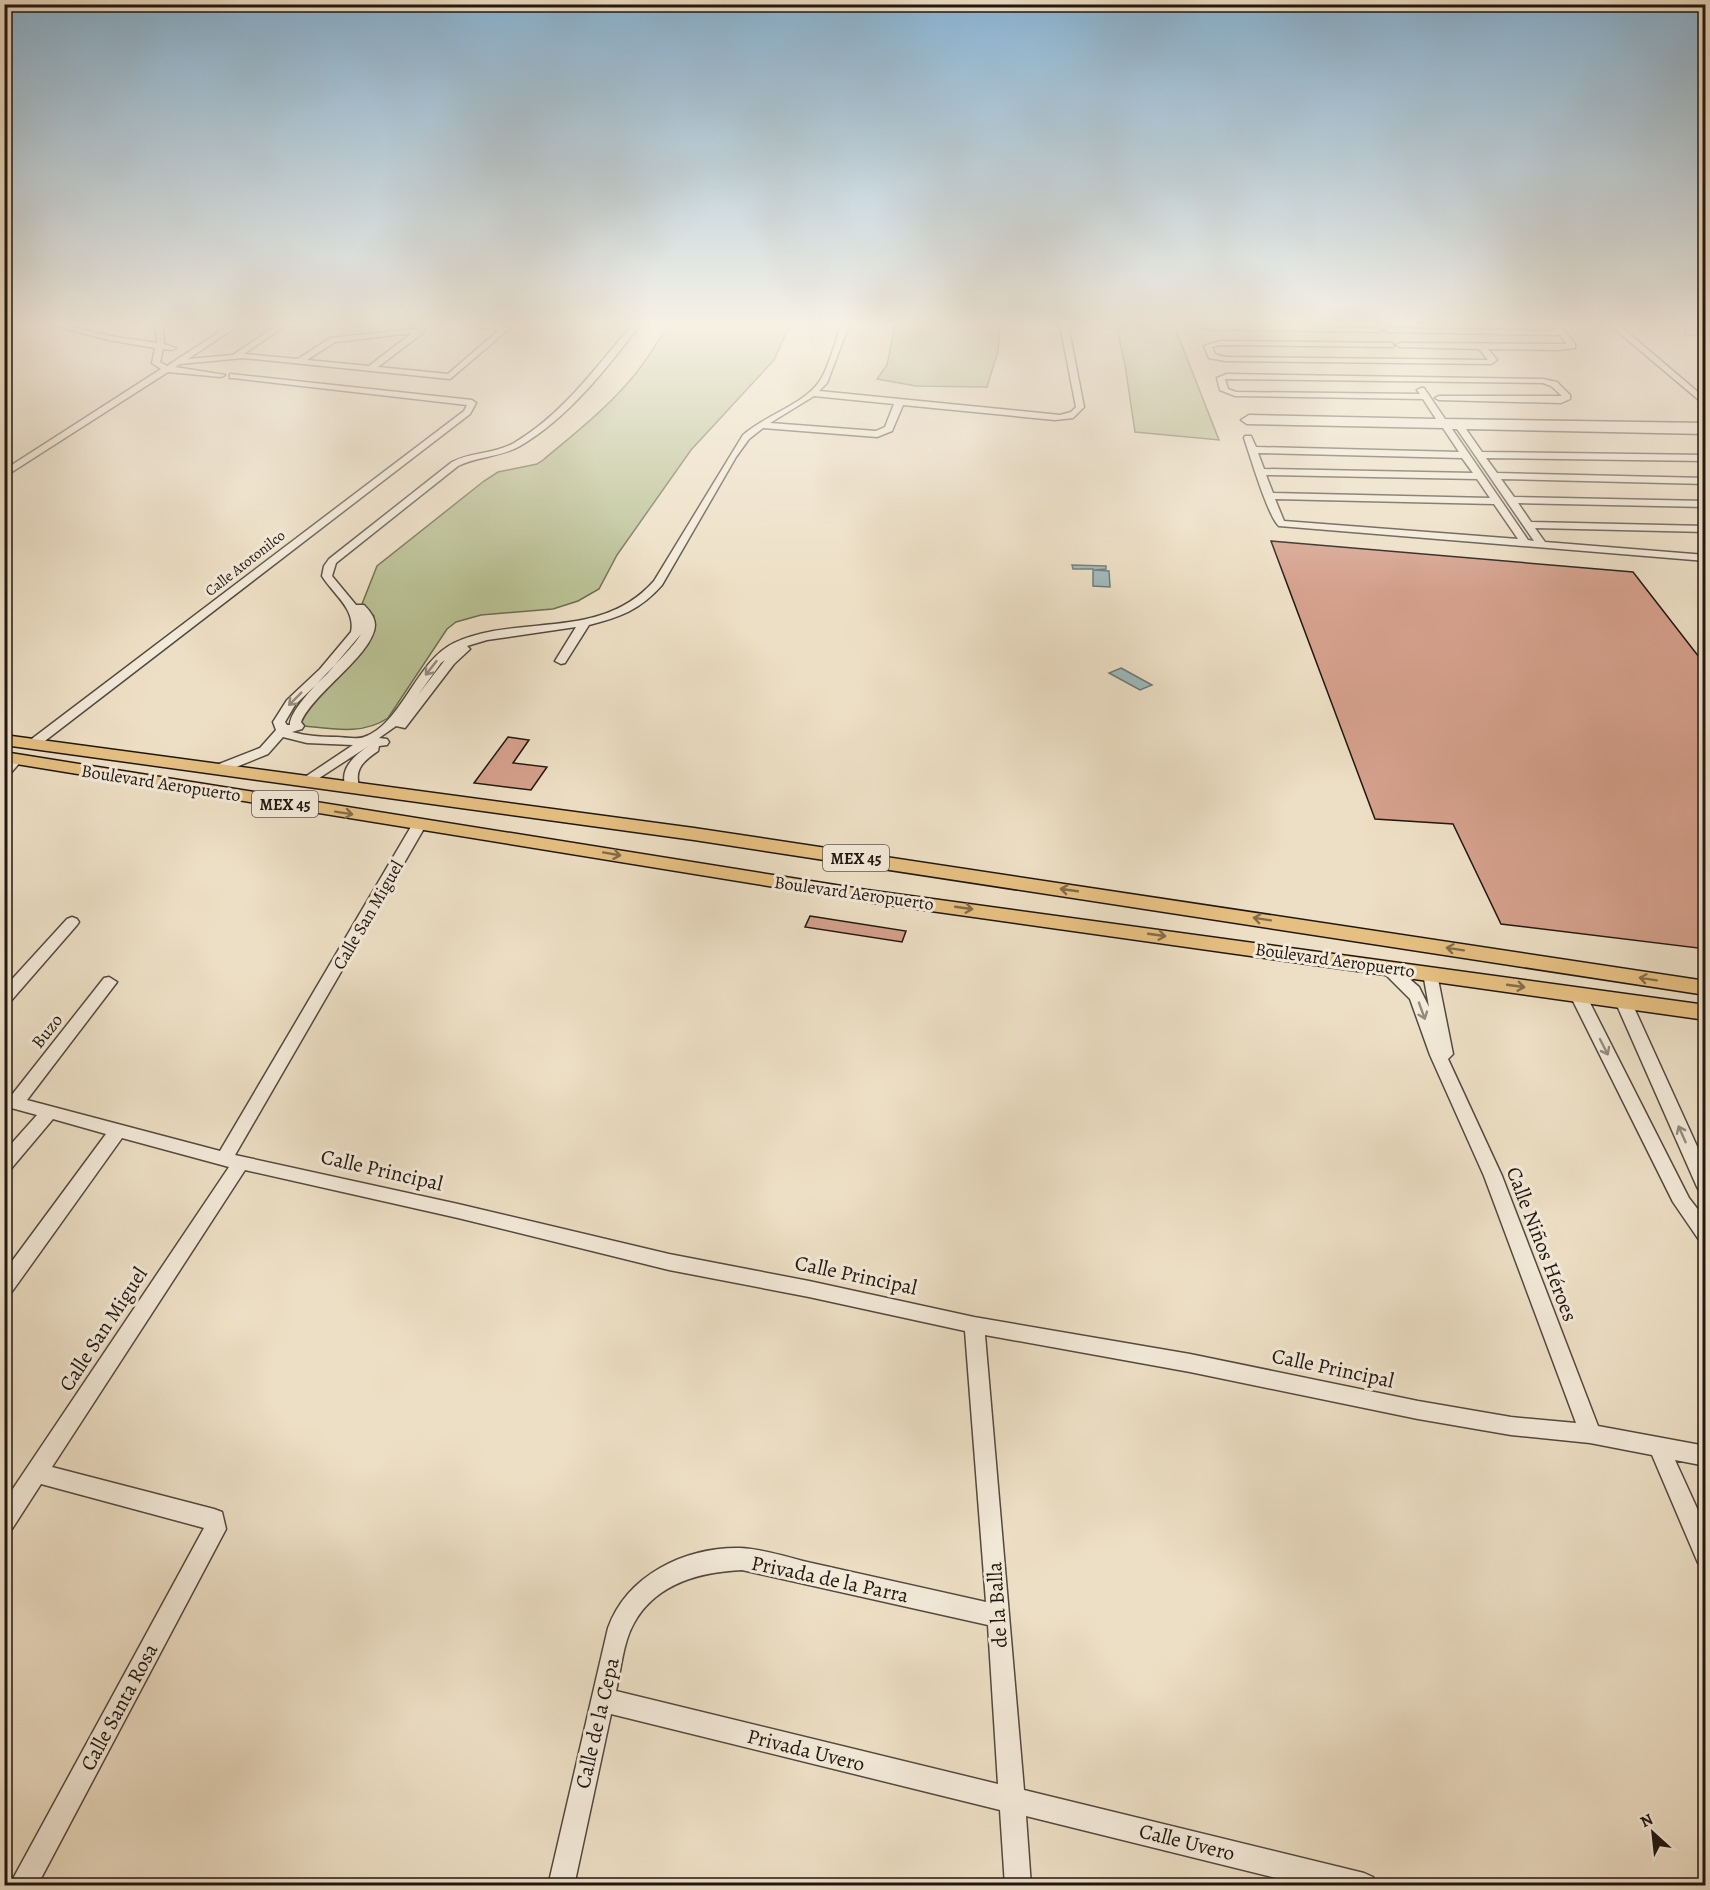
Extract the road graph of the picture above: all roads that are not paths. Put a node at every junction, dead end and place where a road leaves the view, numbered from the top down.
1 (98, 413) edge
2 (111, 413) edge
3 (464, 413) edge
4 (556, 413) edge
5 (781, 413) edge
6 (896, 413) edge
7 (1005, 413) edge
8 (1076, 413) edge
9 (1446, 413) edge
10 (1447, 413) edge
11 (1469, 413) edge
12 (1449, 416) junction
13 (80, 425) junction
14 (762, 425) junction
15 (92, 426) junction
16 (1706, 429) edge
17 (1248, 438) dead end
18 (1252, 450) junction
19 (1465, 455) junction
20 (1480, 455) junction
21 (1706, 458) edge
22 (1260, 472) junction
23 (4, 474) edge
24 (1479, 476) junction
25 (1495, 476) junction
26 (1706, 481) edge
27 (4, 482) edge
28 (1269, 496) junction
29 (1511, 500) junction
30 (1496, 501) junction
31 (1706, 504) edge
32 (1528, 525) junction
33 (1706, 529) edge
34 (1524, 543) junction
35 (1542, 544) junction
36 (1706, 558) edge
37 (584, 625) junction
38 (561, 661) dead end
39 (325, 677) junction
40 (418, 687) junction
41 (432, 688) junction
42 (297, 726) junction
43 (283, 730) junction
44 (377, 739) junction
45 (4, 740) edge
46 (33, 744) junction
47 (9, 763) edge
48 (219, 769) junction
49 (310, 780) junction
50 (352, 786) junction
51 (419, 825) junction
52 (789, 848) junction
53 (899, 864) junction
54 (739, 876) junction
55 (867, 896) junction
56 (72, 922) dead end
57 (1386, 967) junction
58 (1431, 973) junction
59 (109, 982) dead end
60 (1706, 988) edge
61 (1578, 995) junction
62 (4, 998) edge
63 (1623, 1001) junction
64 (1706, 1013) edge
65 (1448, 1072) junction
66 (10, 1102) edge
67 (49, 1112) junction
68 (118, 1131) junction
69 (232, 1161) junction
70 (4, 1165) edge
71 (1706, 1187) edge
72 (1706, 1235) edge
73 (4, 1287) edge
74 (974, 1325) junction
75 (1590, 1434) junction
76 (1659, 1448) junction
77 (1706, 1456) edge
78 (36, 1473) junction
79 (4, 1522) edge
80 (1706, 1555) edge
81 (663, 1577) joint
82 (999, 1616) junction
83 (602, 1700) junction
84 (1010, 1800) junction
85 (22, 1886) edge
86 (561, 1886) edge
87 (1018, 1886) edge
88 (1364, 1886) edge

1 - 13 street
2 - 15 street
3 - 46 street, Calle Atotonilco
4 - 39 street
5 - 14 street
6 - 14 street
7 - 8 street
9 - 12 street
10 - 12 street
11 - 12 street
12 - 12 street
12 - 16 street
12 - 19 street
12 - 20 street
13 - 15 street
13 - 23 street
14 - 37 street
15 - 27 street
17 - 18 street
18 - 19 street
18 - 22 street
19 - 24 street
20 - 21 street
20 - 25 street
22 - 24 street
22 - 28 street
24 - 30 street
25 - 26 street
25 - 29 street
28 - 30 street
28 - 34 street
29 - 31 street
29 - 32 street
30 - 34 street
32 - 33 street
32 - 35 street
34 - 35 street
35 - 36 street
37 - 38 street
37 -> 40 street
37 - 41 street
39 - 42 street
39 -> 43 street
40 - 41 street
40 - 44 street
41 - 44 street
42 - 43 street
42 - 44 street
43 - 44 street
43 - 48 street
44 - 49 street
44 - 50 street
45 - 46 highway, Boulevard Aeropuerto / MEX 45
46 - 48 highway, Boulevard Aeropuerto / MEX 45
47 -> 51 highway, Boulevard Aeropuerto / MEX 45
48 - 49 highway, Boulevard Aeropuerto / MEX 45
49 - 50 highway, Boulevard Aeropuerto / MEX 45
50 - 52 highway, Boulevard Aeropuerto / MEX 45
51 -> 54 highway, Boulevard Aeropuerto / MEX 45
51 - 69 street, Calle San Miguel
52 - 53 highway, Boulevard Aeropuerto / MEX 45
52 - 54 highway
53 - 55 highway
60 -> 53 highway, Boulevard Aeropuerto / MEX 45
54 - 55 highway, Boulevard Aeropuerto / MEX 45
55 -> 57 highway, Boulevard Aeropuerto / MEX 45
56 - 62 street
57 - 58 highway, Boulevard Aeropuerto / MEX 45
57 -> 65 street, Calle Niños Héroes
58 -> 61 highway, Boulevard Aeropuerto / MEX 45
58 - 65 street, Calle Niños Héroes
59 - 66 street, Buzo
61 - 63 highway, Boulevard Aeropuerto / MEX 45
61 -> 72 street
63 - 64 highway, Boulevard Aeropuerto / MEX 45
71 -> 63 street
65 - 75 street, Calle Niños Héroes
66 - 67 street, Calle Principal
67 - 68 street, Calle Principal
67 - 70 street
68 - 69 street, Calle Principal
68 - 73 street
69 - 74 street, Calle Principal
69 - 78 street, Calle San Miguel
74 - 75 street, Calle Principal
74 - 82 street, de la Balla
75 - 76 street, Calle Principal
76 - 77 street, Calle Principal
76 - 80 street
78 - 79 street, Calle San Miguel
78 - 85 street, Calle Santa Rosa
81 - 82 street, Privada de la Parra
81 - 83 street, Calle de la Cepa
82 - 84 street, de la Balla
83 - 84 street, Privada Uvero
83 - 86 street, Calle de la Cepa
84 - 87 street, de la Balla
84 - 88 street, Calle Uvero

